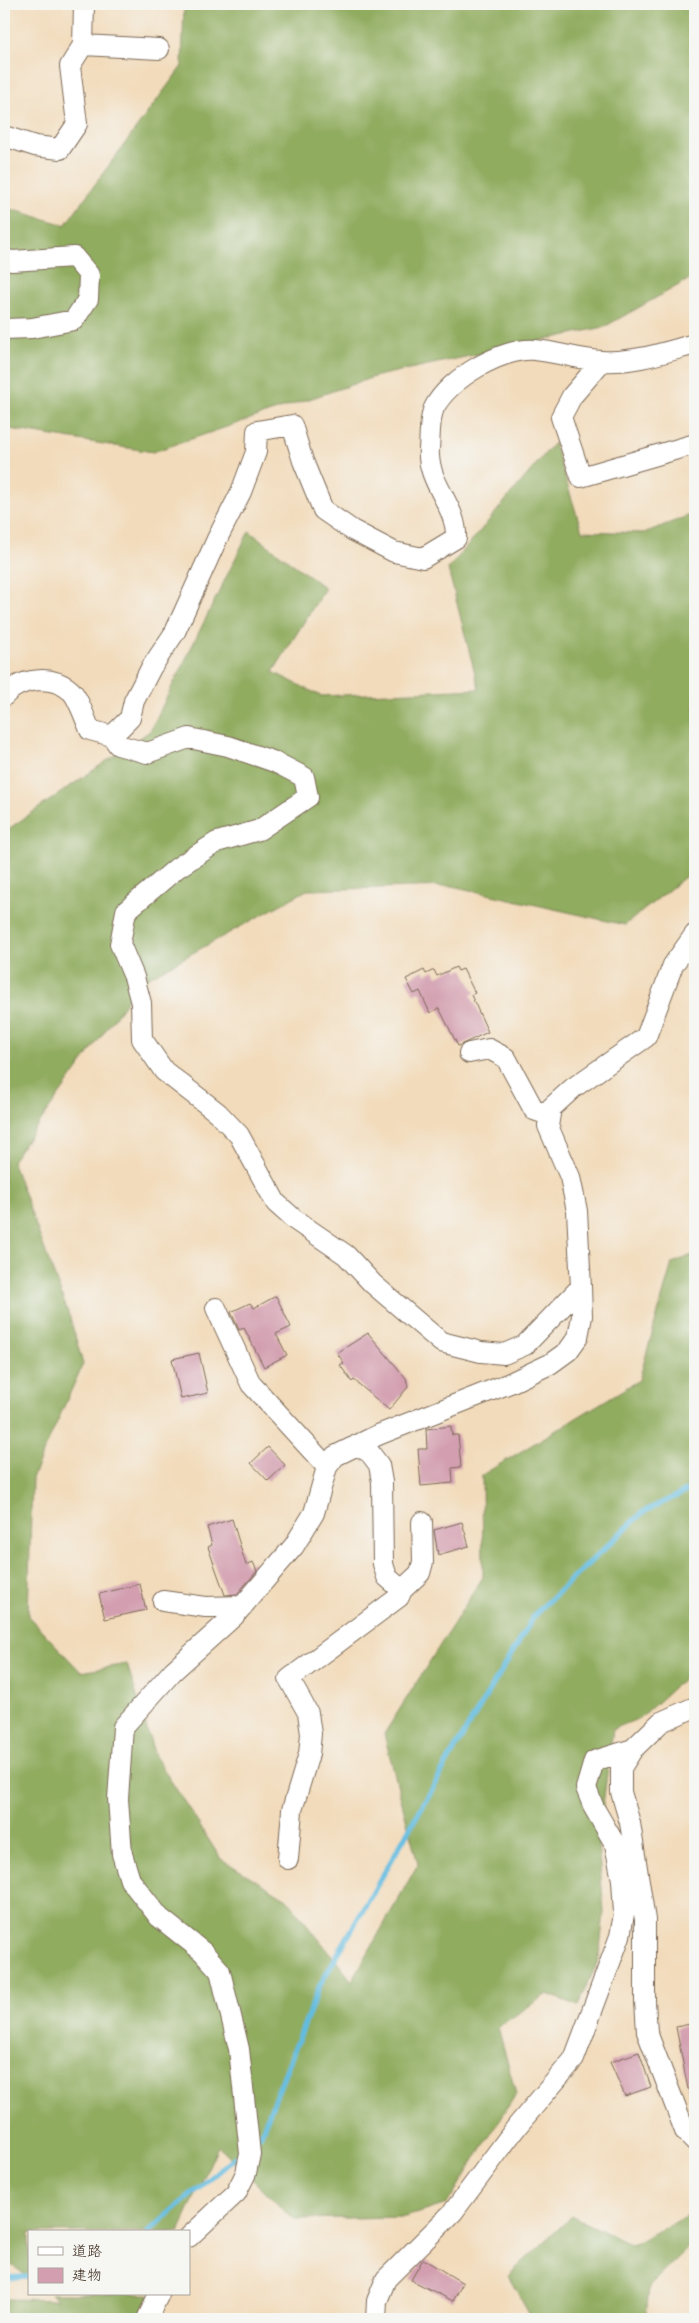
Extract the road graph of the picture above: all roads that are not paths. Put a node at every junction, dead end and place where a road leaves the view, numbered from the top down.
1 (84, 4) edge
2 (83, 44) junction
3 (159, 49) dead end
4 (4, 136) edge
5 (4, 259) edge
6 (4, 329) edge
7 (695, 344) edge
8 (602, 361) junction
9 (695, 444) edge
10 (4, 696) edge
11 (112, 736) junction
12 (695, 934) edge
13 (469, 1053) dead end
14 (549, 1115) junction
15 (581, 1287) junction
16 (216, 1308) dead end
17 (357, 1445) junction
18 (327, 1467) junction
19 (422, 1522) dead end
20 (402, 1590) junction
21 (163, 1601) dead end
22 (243, 1606) junction
23 (695, 1707) edge
24 (633, 1749) junction
25 (288, 1859) dead end
26 (695, 2141) edge
27 (190, 2236) edge
28 (158, 2296) edge
29 (147, 2319) edge
30 (376, 2319) edge

1 - 2 street
2 - 3 street
2 - 4 street
5 - 6 street
7 - 8 street
8 - 9 street
8 - 11 street
10 - 11 street
11 - 15 street
12 - 14 street
13 - 14 street
14 - 15 street
15 - 17 street
16 - 18 street
17 - 18 street
17 - 20 street
18 - 22 street
19 - 20 street
20 - 25 street
21 - 22 street
22 - 27 street
23 - 24 street
24 - 26 street
24 - 30 street
28 - 29 street

